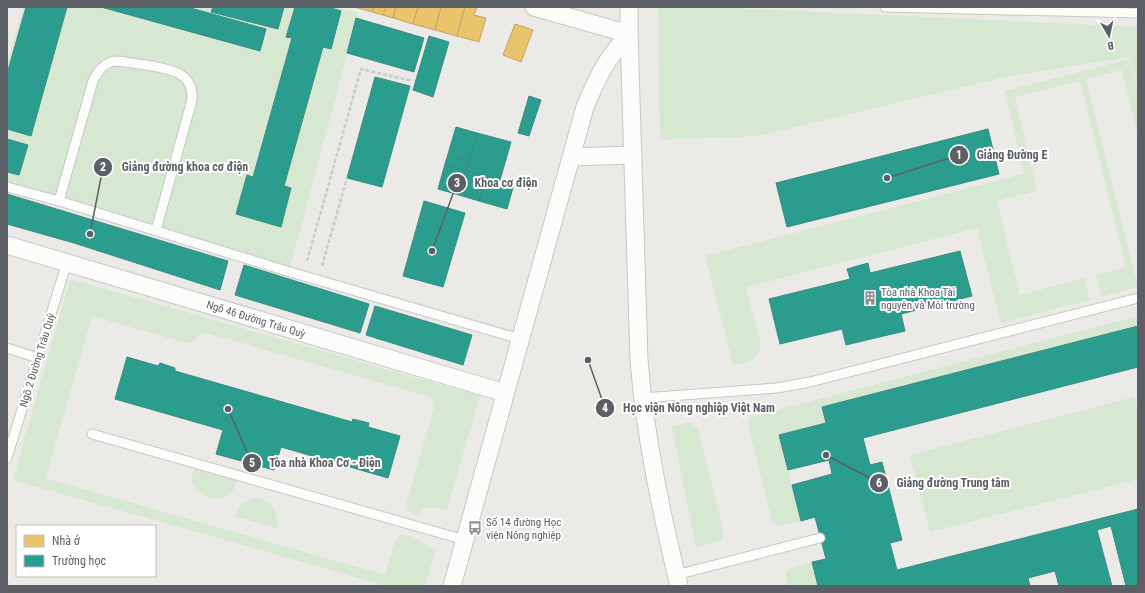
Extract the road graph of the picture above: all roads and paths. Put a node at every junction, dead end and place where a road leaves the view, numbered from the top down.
1 (534, 7) edge
2 (629, 7) edge
3 (885, 7) edge
4 (928, 8) edge
5 (1138, 13) edge
6 (629, 34) junction
7 (412, 81) dead end
8 (633, 155) junction
9 (571, 157) junction
10 (347, 178) dead end
11 (7, 187) edge
12 (59, 201) junction
13 (156, 230) junction
14 (7, 245) edge
15 (67, 262) junction
16 (304, 275) junction
17 (318, 280) junction
18 (1138, 298) edge
19 (520, 339) junction
20 (7, 348) edge
21 (38, 358) junction
22 (505, 393) junction
23 (642, 398) junction
24 (11, 429) edge
25 (92, 434) dead end
26 (7, 458) edge
27 (820, 538) dead end
28 (465, 540) junction
29 (677, 580) edge
30 (452, 586) edge

1 - 6 street
2 - 6 street
3 - 4 lane
4 - 5 lane
6 - 8 street
6 - 9 street
7 - 16 path
8 - 9 street
8 - 23 street
9 - 19 street
10 - 17 path
11 - 12 lane
12 - 13 lane
12 - 13 lane
13 - 16 lane
14 - 15 street, Ngõ 46 Đường Trâu Quỳ
15 - 21 lane, Ngõ 2 Đường Trâu Quỳ
15 - 22 street, Ngõ 46 Đường Trâu Quỳ
16 - 17 lane
17 - 19 lane
18 - 23 lane
19 - 22 street
20 - 21 lane
21 - 24 lane, Ngõ 2 Đường Trâu Quỳ
22 - 28 street
23 - 29 street
24 - 26 lane, Ngõ 2 Đường Trâu Quỳ
25 - 28 lane
27 - 29 lane
28 - 30 street

